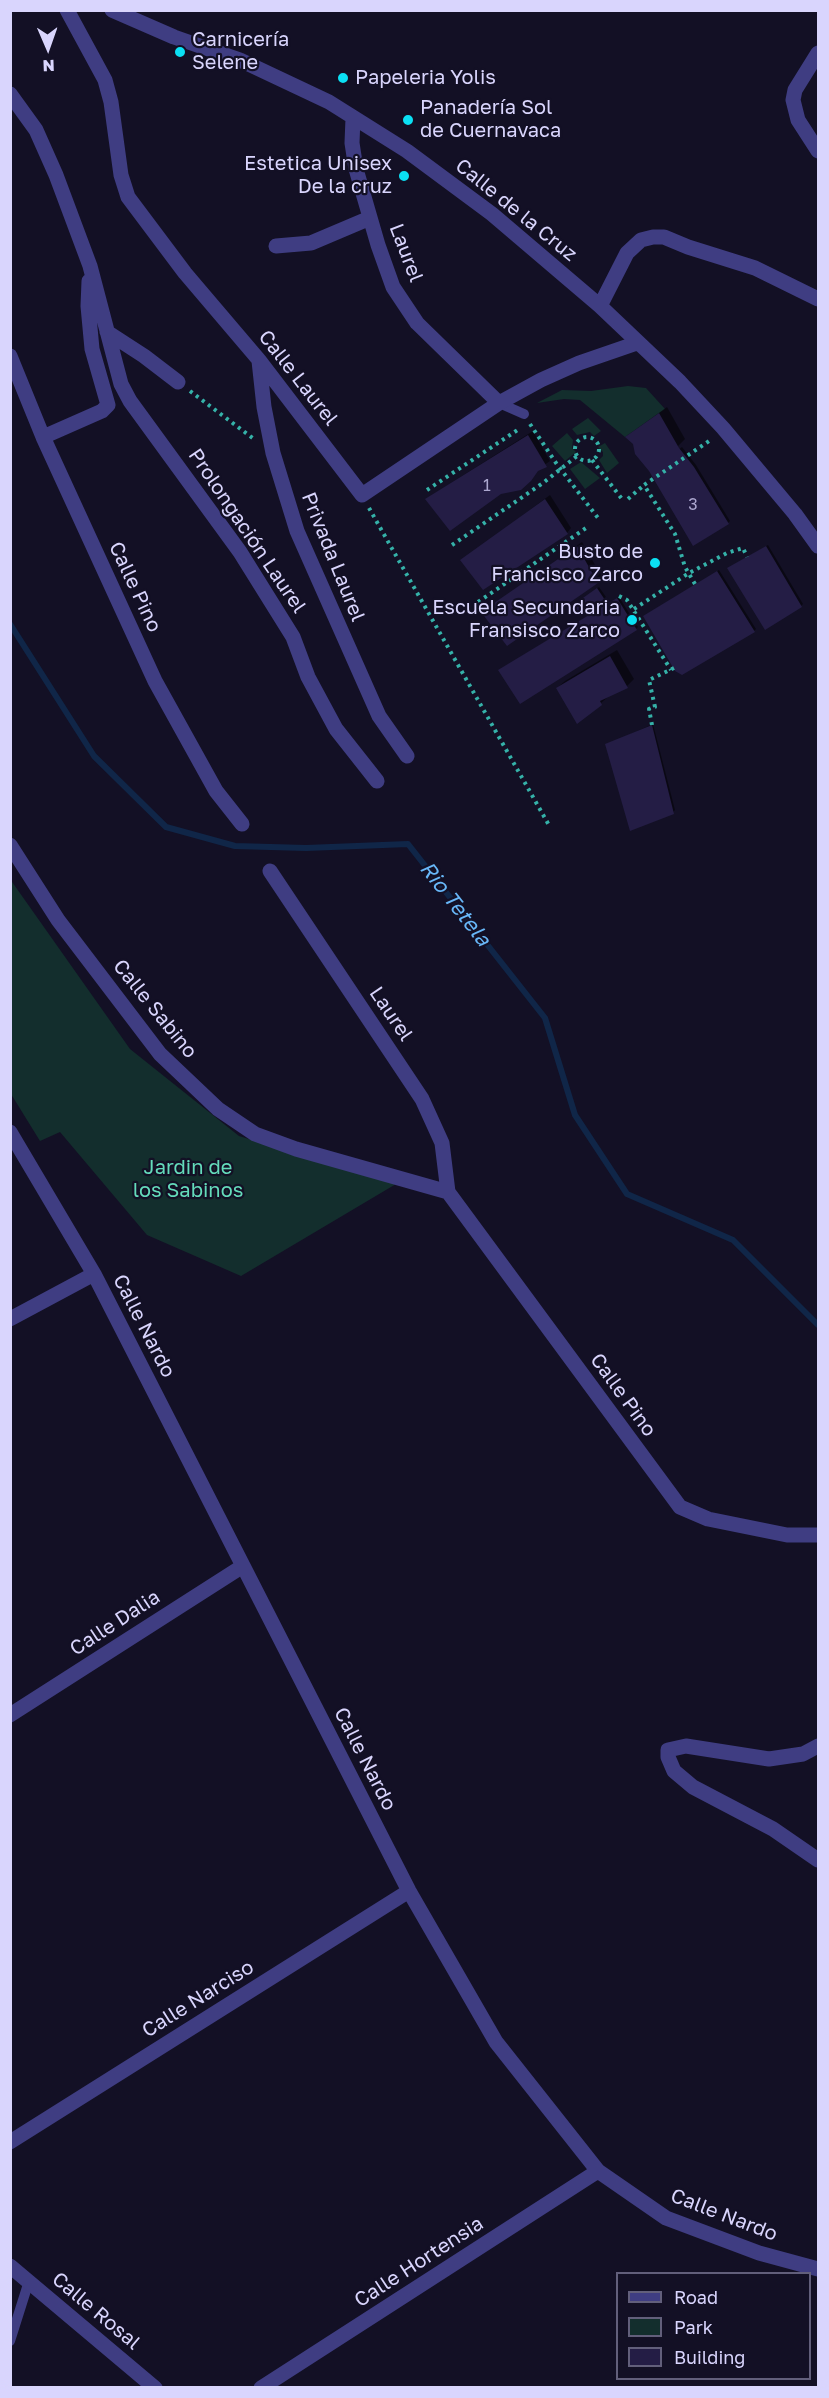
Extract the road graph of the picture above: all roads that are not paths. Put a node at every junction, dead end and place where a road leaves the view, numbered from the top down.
1 (67, 10) edge
2 (121, 12) edge
3 (819, 53) edge
4 (10, 94) edge
5 (353, 118) junction
6 (819, 151) edge
7 (370, 218) junction
8 (276, 246) dead end
9 (90, 266) junction
10 (819, 299) edge
11 (600, 306) junction
12 (107, 332) junction
13 (637, 343) junction
14 (10, 356) edge
15 (259, 360) junction
16 (178, 382) road end
17 (499, 403) junction
18 (524, 414) dead end
19 (43, 437) junction
20 (819, 546) edge
21 (407, 756) dead end
22 (377, 781) dead end
23 (242, 824) dead end
24 (10, 845) edge
25 (270, 871) dead end
26 (10, 1132) edge
27 (448, 1192) junction
28 (94, 1274) junction
29 (10, 1319) edge
30 (819, 1535) edge
31 (243, 1566) junction
32 (10, 1715) edge
33 (819, 1746) edge
34 (819, 1860) edge
35 (409, 1891) junction
36 (10, 2142) edge
37 (598, 2171) junction
38 (10, 2266) edge
39 (819, 2269) edge
40 (29, 2281) junction
41 (10, 2341) edge
42 (156, 2388) edge
43 (261, 2388) edge

1 - 15 street, Calle Laurel
2 - 5 street, Calle de la Cruz
3 - 6 street
4 - 9 street
5 - 7 street, Laurel
5 - 11 street, Calle de la Cruz
7 - 8 street
7 - 17 street, Laurel
9 - 12 street
9 - 19 street
10 - 11 street
11 - 13 street, Calle de la Cruz
12 - 16 street
12 - 22 street, Prolongación Laurel
13 - 17 street
13 - 20 street, Calle de la Cruz
14 - 19 street, Calle Pino
15 - 17 street, Calle Laurel
15 - 21 street, Privada Laurel
17 - 18 lane
19 - 23 street, Calle Pino
24 - 27 street, Calle Sabino
25 - 27 street, Laurel
26 - 28 street, Calle Nardo
27 - 30 street, Calle Pino
28 - 29 street
28 - 31 street, Calle Nardo
31 - 32 street, Calle Dalia
31 - 35 street, Calle Nardo
33 - 34 street
35 - 36 street, Calle Narciso
35 - 37 street, Calle Nardo
37 - 39 street, Calle Nardo
37 - 43 street, Calle Hortensia
38 - 40 street, Calle Rosal
40 - 41 lane
40 - 42 street, Calle Rosal

